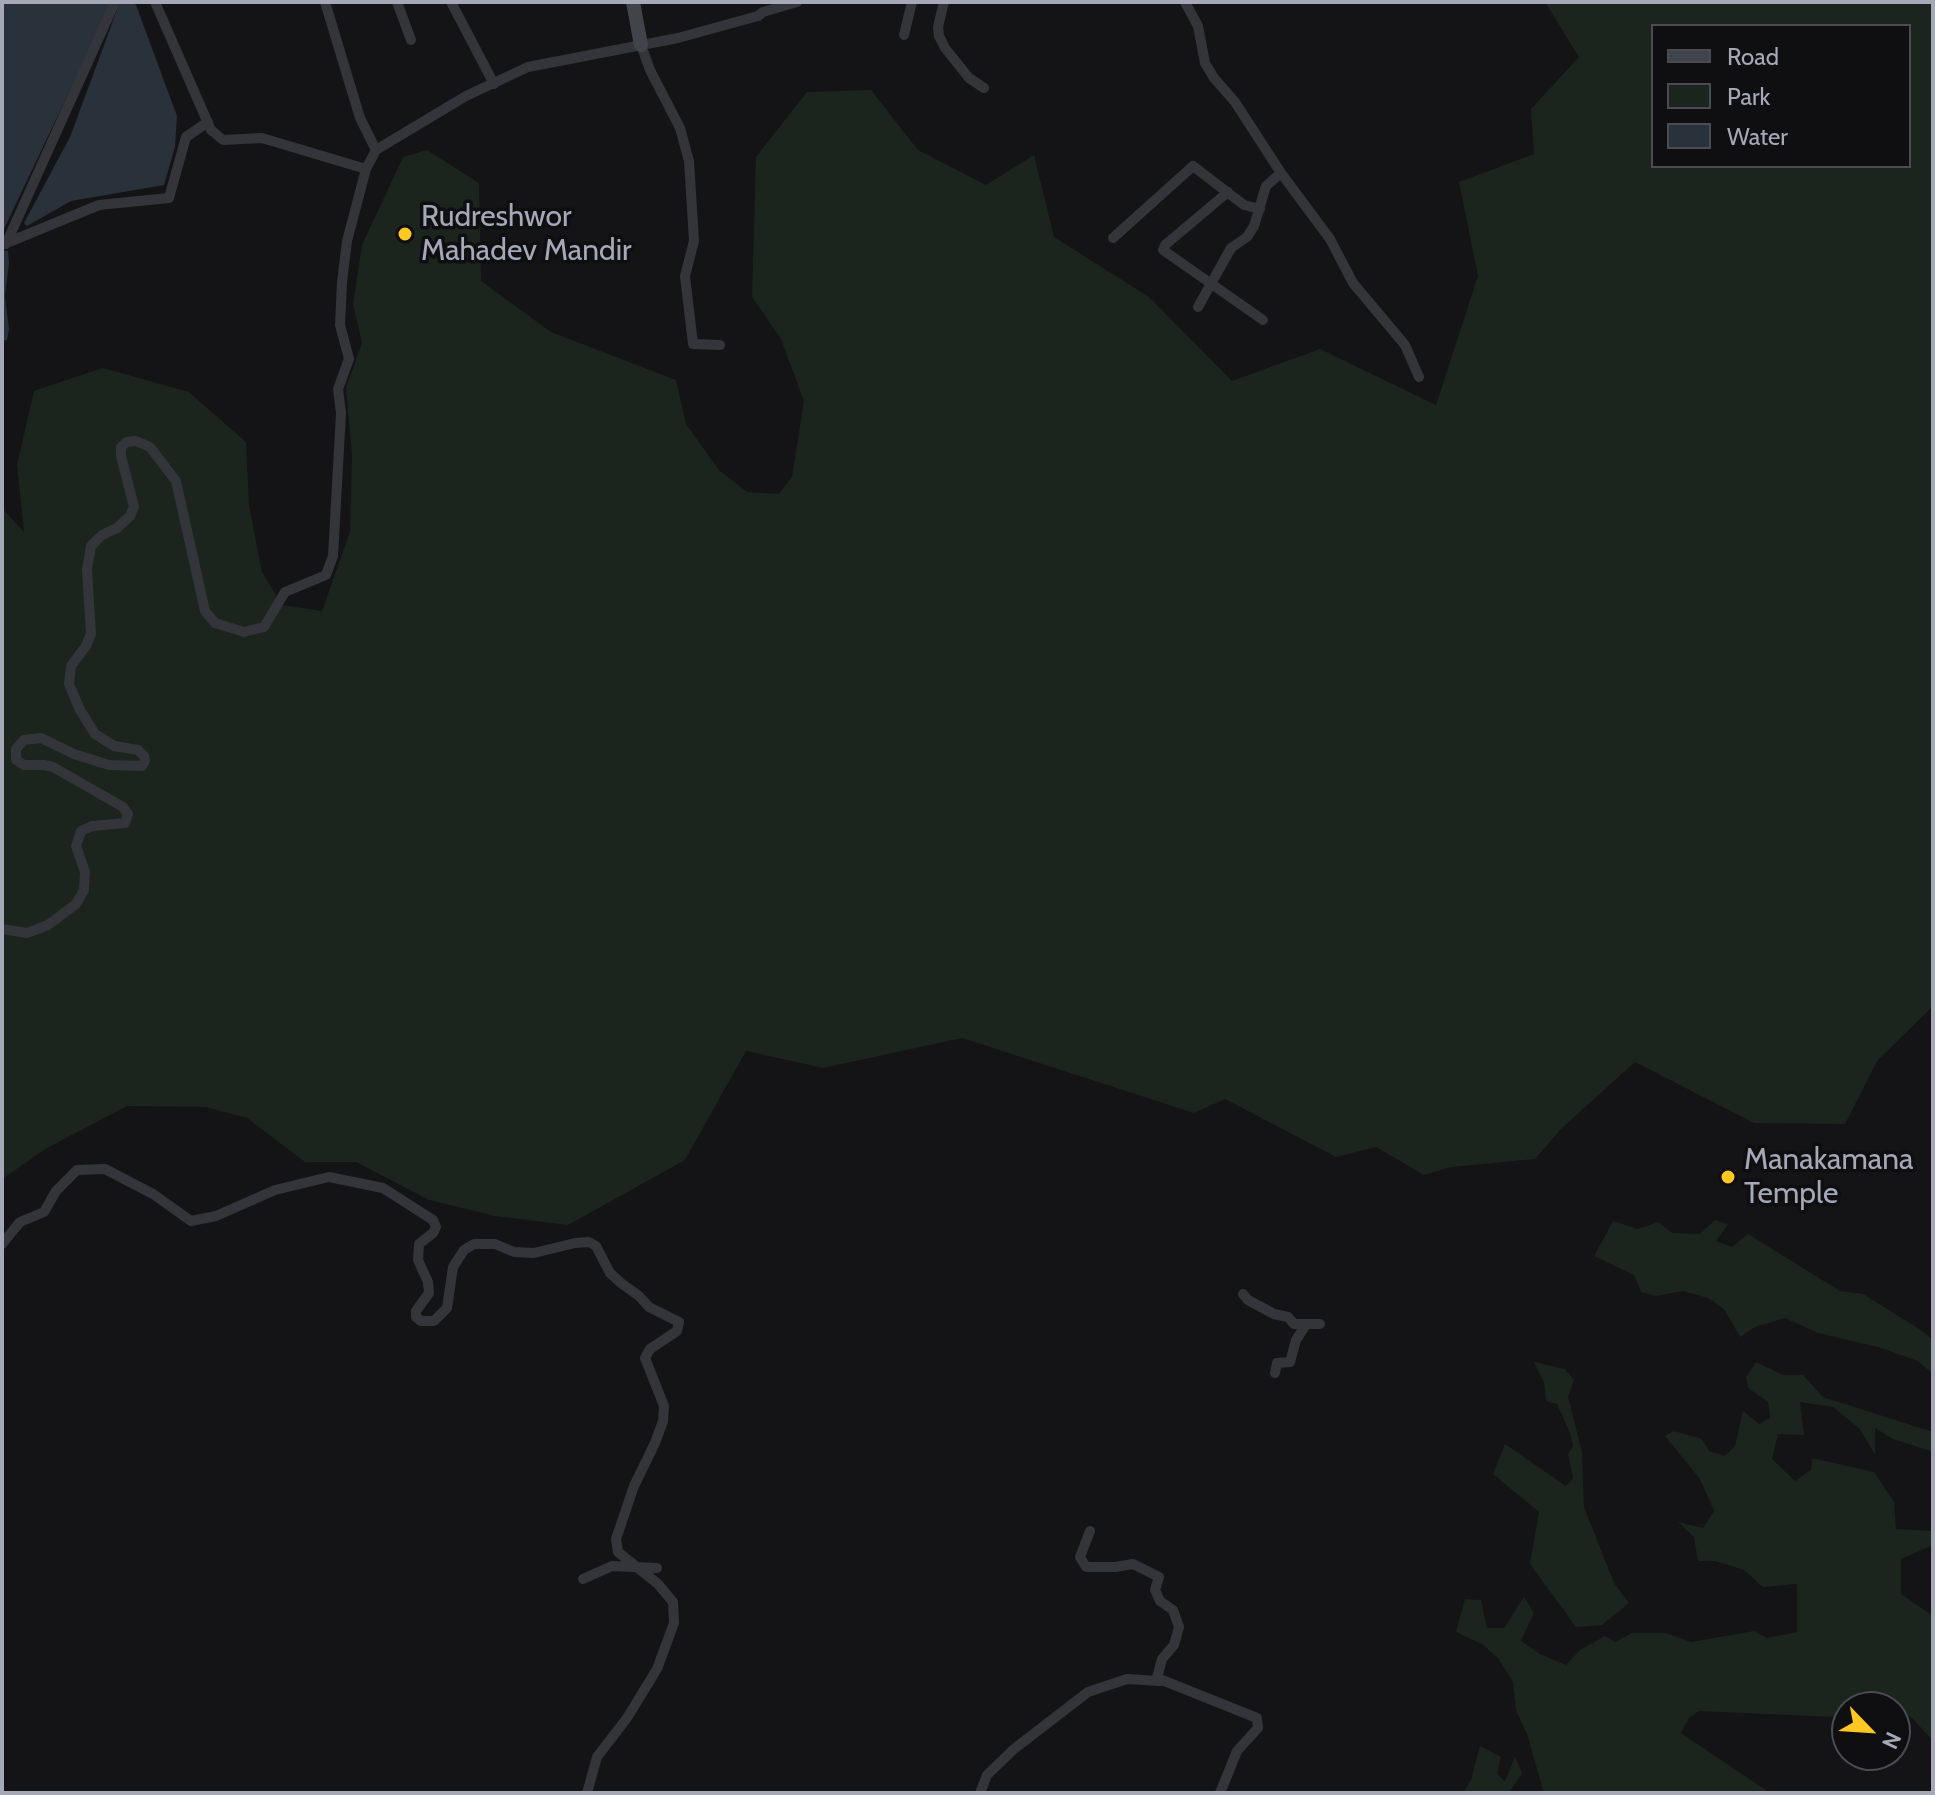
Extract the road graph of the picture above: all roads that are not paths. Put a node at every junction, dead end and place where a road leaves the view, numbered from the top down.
1 (115, 2) edge
2 (155, 2) edge
3 (325, 2) edge
4 (397, 2) edge
5 (451, 2) edge
6 (633, 2) edge
7 (755, 2) edge
8 (797, 2) edge
9 (912, 2) edge
10 (944, 2) edge
11 (1185, 2) edge
12 (758, 16) junction
13 (904, 35) dead end
14 (411, 40) dead end
15 (641, 45) junction
16 (494, 84) junction
17 (984, 88) dead end
18 (208, 122) junction
19 (376, 150) junction
20 (366, 169) junction
21 (1281, 173) junction
22 (1228, 192) junction
23 (1260, 209) junction
24 (1113, 238) dead end
25 (4, 244) edge
26 (1210, 284) junction
27 (1198, 307) dead end
28 (1263, 320) dead end
29 (720, 345) dead end
30 (1419, 377) dead end
31 (2, 929) edge
32 (2, 1244) edge
33 (1243, 1294) dead end
34 (1320, 1324) dead end
35 (1305, 1326) junction
36 (1275, 1373) dead end
37 (1090, 1531) dead end
38 (635, 1567) junction
39 (657, 1568) dead end
40 (583, 1579) dead end
41 (1160, 1681) junction
42 (587, 1793) edge
43 (980, 1793) edge
44 (1220, 1793) edge

1 - 25 street
2 - 18 street
3 - 19 street
4 - 14 street
5 - 16 street
6 - 15 street
7 - 12 street
8 - 12 street
9 - 13 street
10 - 17 street
11 - 21 street
12 - 15 street
15 - 16 street
15 - 29 street
16 - 19 street
18 - 20 street
18 - 25 street
19 - 20 street
20 - 31 street
21 - 23 street
21 - 30 street
22 - 23 street
22 - 24 street
22 - 26 street
23 - 26 street
26 - 27 street
26 - 28 street
32 - 38 street
33 - 35 street
34 - 35 street
35 - 36 street
37 - 41 street
38 - 39 street
38 - 40 street
38 - 42 street
41 - 43 street
41 - 44 street

